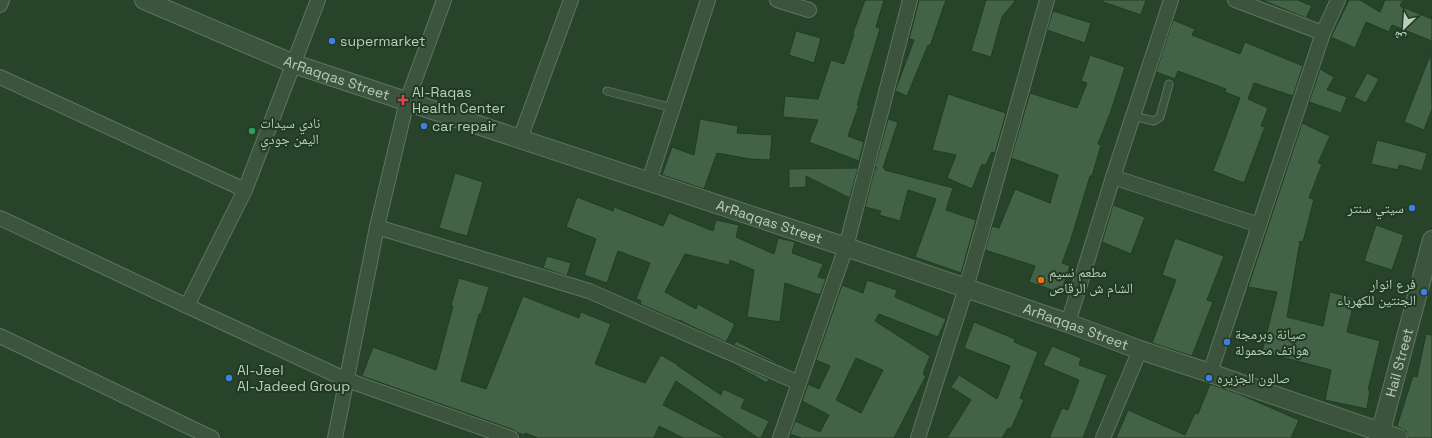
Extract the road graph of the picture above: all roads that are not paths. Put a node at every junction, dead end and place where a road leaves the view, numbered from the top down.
1 (2, 0) edge
2 (144, 0) edge
3 (318, 0) edge
4 (444, 0) edge
5 (571, 0) edge
6 (708, 0) edge
7 (777, 0) edge
8 (910, 0) edge
9 (1047, 0) edge
10 (1170, 0) edge
11 (1235, 0) edge
12 (1338, 0) edge
13 (0, 5) edge
14 (809, 10) dead end
15 (1323, 33) junction
16 (294, 64) junction
17 (0, 77) edge
18 (1169, 84) dead end
19 (607, 91) dead end
20 (407, 101) junction
21 (673, 108) junction
22 (1132, 116) junction
23 (520, 138) junction
24 (1113, 177) junction
25 (649, 181) junction
26 (245, 190) junction
27 (0, 218) edge
28 (1259, 225) junction
29 (377, 227) junction
30 (1432, 240) edge
31 (846, 247) junction
32 (966, 288) junction
33 (187, 306) junction
34 (1068, 323) junction
35 (0, 336) edge
36 (1140, 350) junction
37 (1210, 373) junction
38 (347, 380) junction
39 (800, 384) junction
40 (1386, 436) edge
41 (212, 438) edge
42 (335, 438) edge
43 (511, 438) edge
44 (780, 438) edge
45 (918, 438) edge
46 (1103, 438) edge

1 - 13 street
2 - 16 street, ArRaqqas Street
3 - 16 street
4 - 20 street
5 - 23 street
6 - 21 street
7 - 14 street
8 - 31 street
9 - 32 street
10 - 22 street
11 - 15 street
12 - 15 street
15 - 28 street
16 - 20 street, ArRaqqas Street
16 - 26 street
17 - 26 street
18 - 22 lane
19 - 21 lane
20 - 23 street, ArRaqqas Street
20 - 29 street
21 - 25 street
22 - 24 street
23 - 25 street, ArRaqqas Street
24 - 28 street
24 - 34 street
25 - 31 street, ArRaqqas Street
26 - 33 street
27 - 33 street
28 - 37 street
29 - 38 street
29 - 39 street
30 - 40 street, Hail Street
31 - 32 street, ArRaqqas Street
31 - 39 street
32 - 34 street, ArRaqqas Street
32 - 45 street
33 - 38 street
34 - 36 street, ArRaqqas Street
35 - 41 street
36 - 37 street, ArRaqqas Street
36 - 46 street
37 - 40 street, ArRaqqas Street
38 - 42 street
38 - 43 street
39 - 44 street

